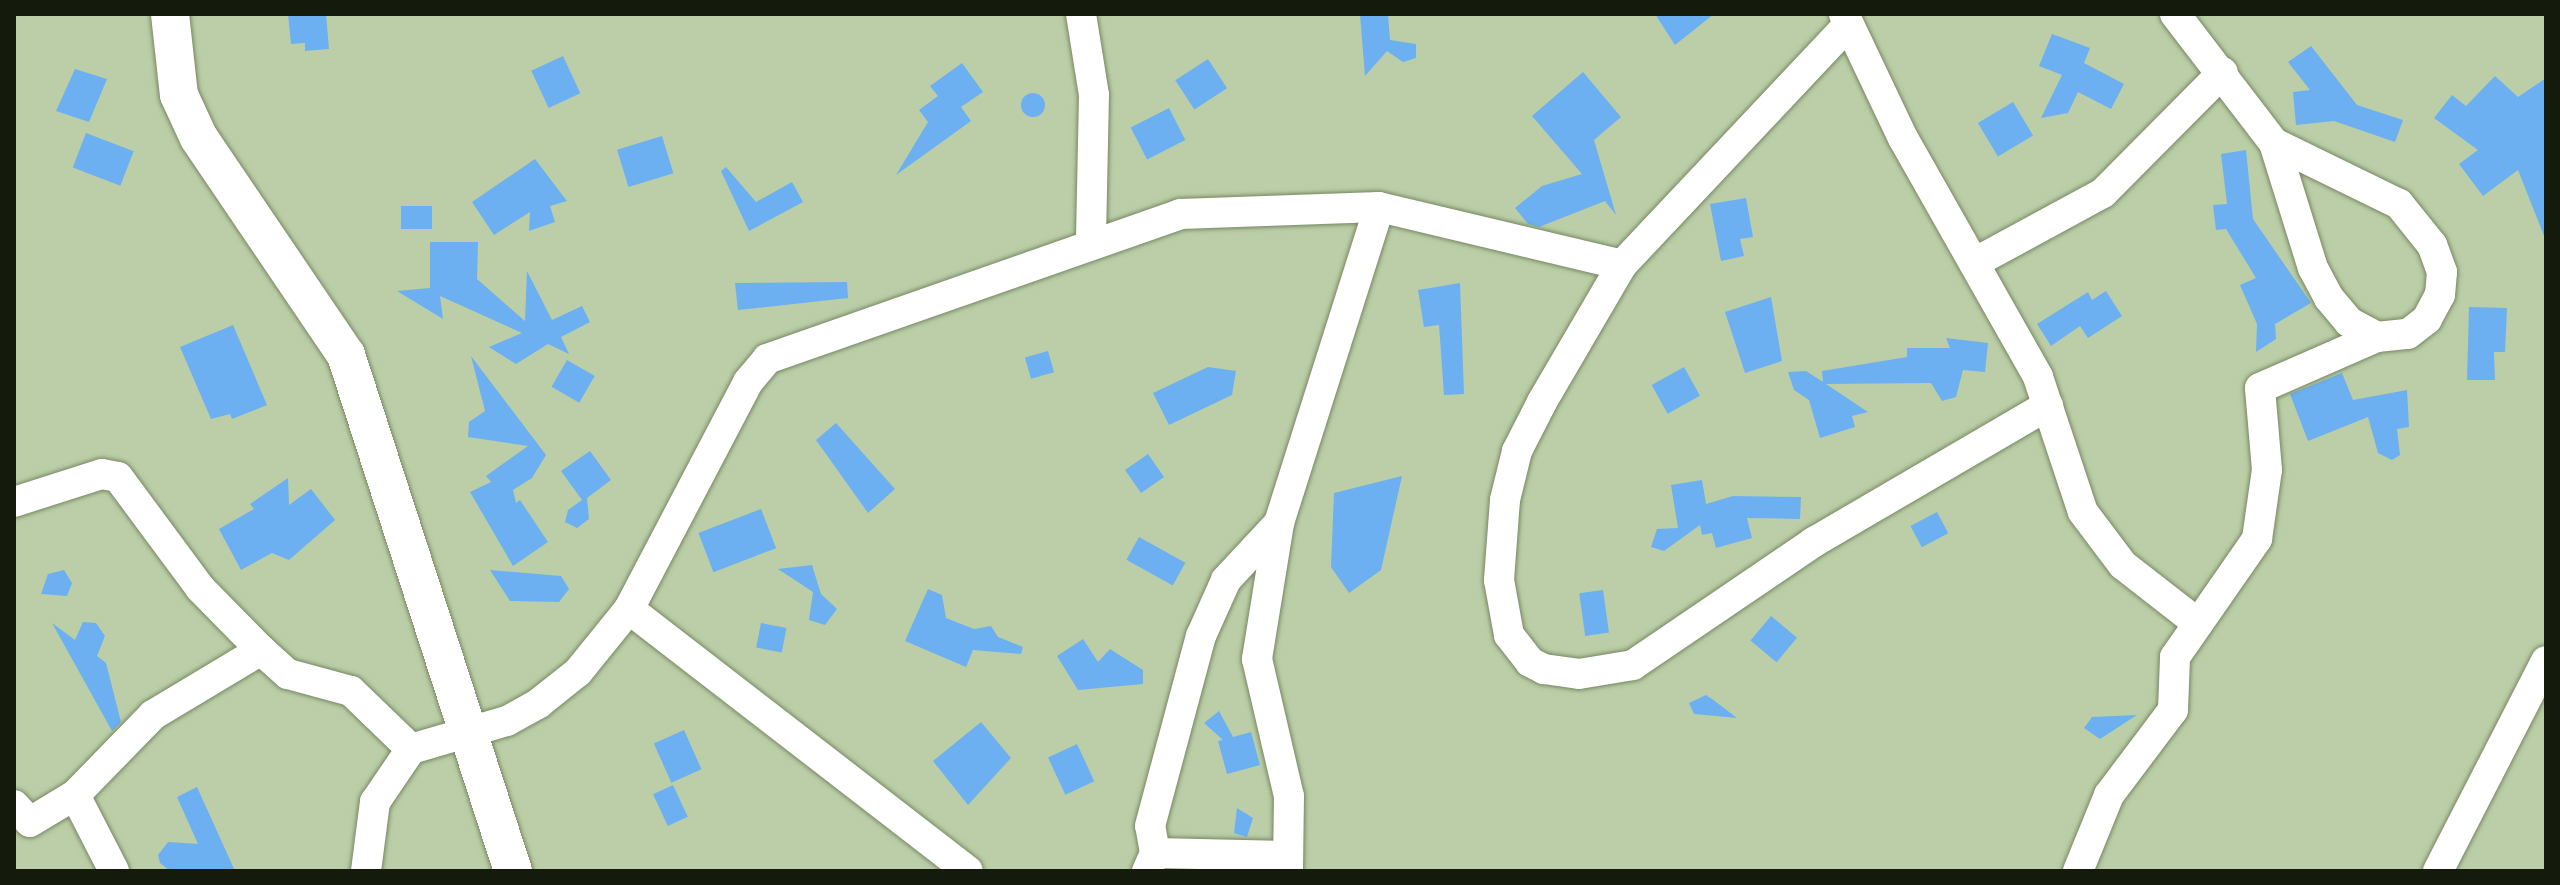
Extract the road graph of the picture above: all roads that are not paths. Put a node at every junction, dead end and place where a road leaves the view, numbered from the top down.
1 (170, 14) edge
2 (1081, 14) edge
3 (2175, 14) edge
4 (1846, 19) edge
5 (2223, 72) junction
6 (2274, 143) junction
7 (1379, 207) junction
8 (1091, 243) junction
9 (1974, 263) junction
10 (1622, 265) junction
11 (2377, 337) junction
12 (2048, 405) junction
13 (14, 502) edge
14 (1279, 523) junction
15 (629, 609) junction
16 (2195, 621) junction
17 (261, 650) junction
18 (2546, 661) edge
19 (470, 733) junction
20 (411, 749) junction
21 (75, 795) junction
22 (14, 805) edge
23 (1151, 862) edge
24 (1288, 864) edge
25 (114, 871) edge
26 (366, 871) edge
27 (513, 871) edge
28 (968, 871) edge
29 (2078, 871) edge
30 (2438, 871) edge

1 - 19 street
2 - 8 street
3 - 5 street
4 - 9 street
4 - 10 street
5 - 6 street
5 - 9 street
6 - 11 street
6 - 11 street
7 - 8 street
7 - 10 street
7 - 14 street
8 - 15 street
9 - 12 street
10 - 12 street
11 - 16 street
12 - 16 street
13 - 17 street
14 - 23 street
14 - 24 street
15 - 19 street
15 - 28 street
16 - 29 street
17 - 20 street
17 - 21 street
18 - 30 street
19 - 20 street
19 - 27 street
20 - 26 street
21 - 22 street
21 - 25 street
23 - 24 street

